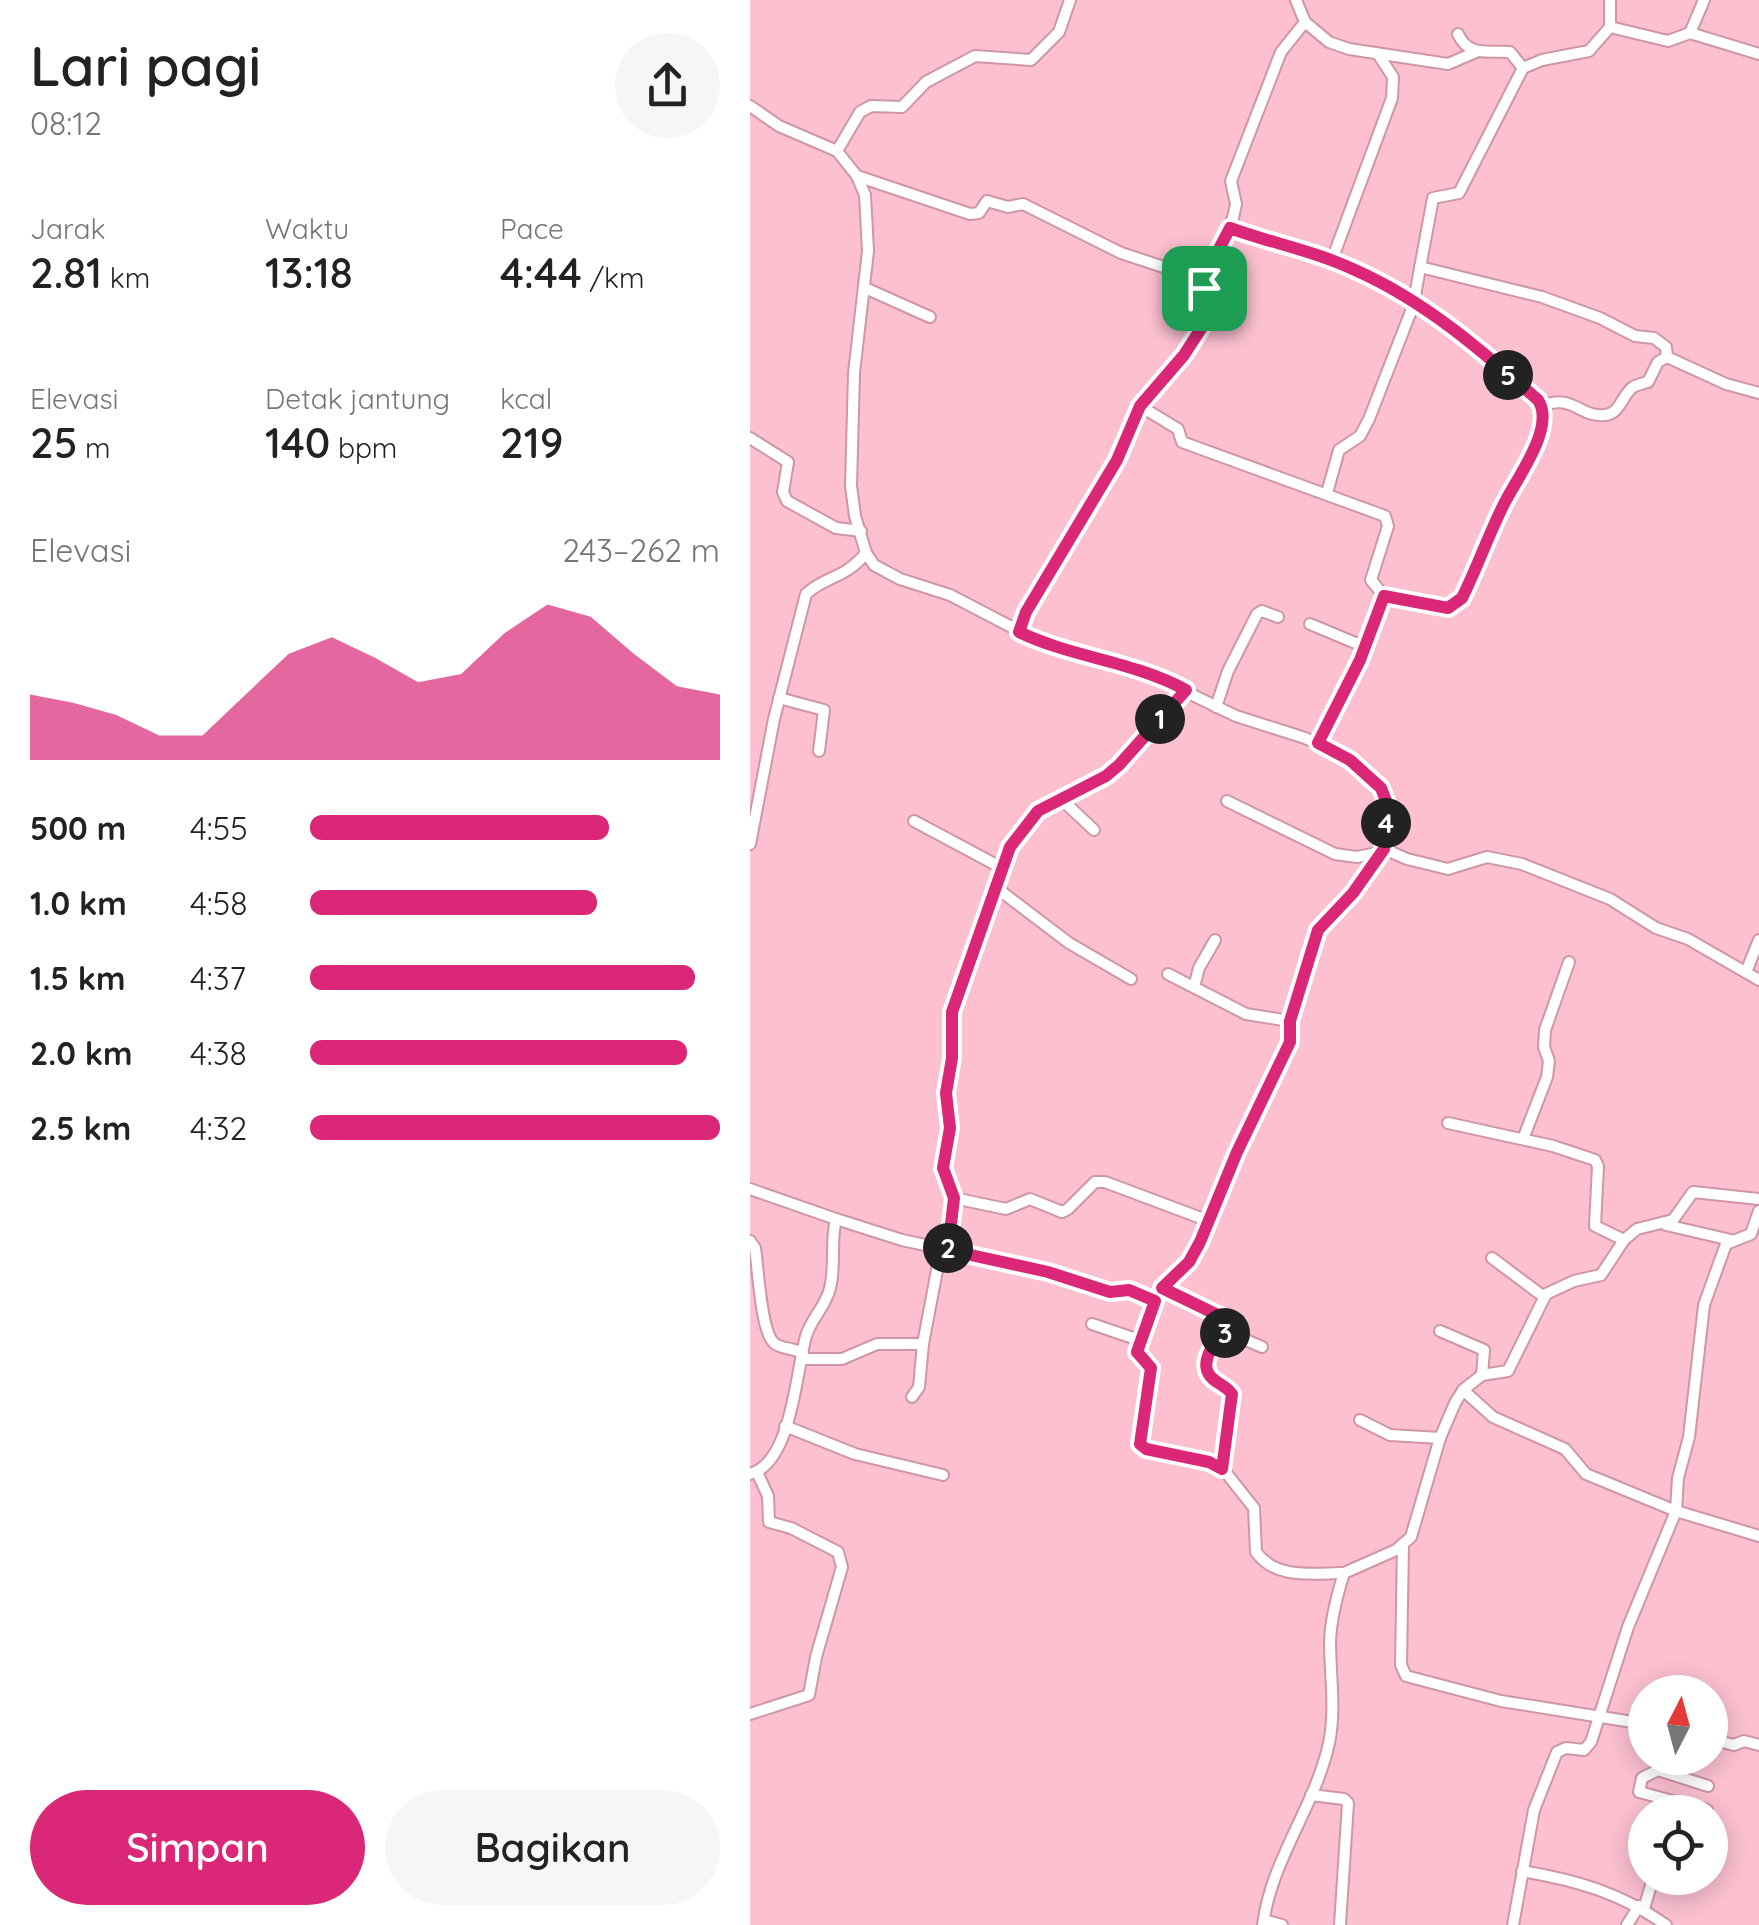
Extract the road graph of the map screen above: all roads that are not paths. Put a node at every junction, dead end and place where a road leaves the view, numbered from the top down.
1 (1070, 0) edge
2 (1296, 0) edge
3 (1610, 0) edge
4 (1704, 0) edge
5 (1304, 22) junction
6 (1610, 26) junction
7 (1690, 32) junction
8 (1458, 34) dead end
9 (1476, 52) junction
10 (1378, 54) junction
11 (1759, 54) edge
12 (1522, 68) junction
13 (750, 106) edge
14 (837, 151) junction
15 (857, 176) junction
16 (1230, 228) junction
17 (1332, 260) junction
18 (1420, 267) junction
19 (1200, 285) junction
20 (865, 288) junction
21 (1414, 300) junction
22 (930, 317) dead end
23 (1667, 357) junction
24 (1759, 393) edge
25 (1140, 406) junction
26 (1542, 406) junction
27 (750, 438) edge
28 (1327, 493) junction
29 (860, 531) junction
30 (866, 553) junction
31 (1384, 596) junction
32 (1278, 617) dead end
33 (1310, 624) dead end
34 (1019, 632) junction
35 (1365, 646) junction
36 (1186, 690) junction
37 (779, 698) junction
38 (1216, 707) junction
39 (1318, 743) junction
40 (819, 751) dead end
41 (756, 773) edge
42 (1060, 798) junction
43 (1227, 801) dead end
44 (914, 821) dead end
45 (1094, 830) dead end
46 (750, 844) edge
47 (1383, 851) junction
48 (1002, 868) junction
49 (994, 886) junction
50 (1215, 940) dead end
51 (1759, 940) edge
52 (1569, 962) dead end
53 (1746, 972) junction
54 (1168, 974) dead end
55 (1131, 979) dead end
56 (1759, 980) edge
57 (1194, 987) junction
58 (1290, 1021) junction
59 (1448, 1124) dead end
60 (1523, 1140) junction
61 (750, 1189) edge
62 (954, 1198) junction
63 (1759, 1199) edge
64 (1759, 1211) edge
65 (836, 1219) junction
66 (1209, 1221) junction
67 (1666, 1224) junction
68 (1624, 1240) junction
69 (1731, 1240) junction
70 (750, 1241) edge
71 (944, 1250) junction
72 (1492, 1258) dead end
73 (1162, 1288) junction
74 (1544, 1297) junction
75 (1155, 1301) junction
76 (1092, 1324) dead end
77 (1228, 1331) junction
78 (1440, 1331) dead end
79 (1139, 1340) junction
80 (923, 1344) junction
81 (1262, 1346) dead end
82 (803, 1357) junction
83 (1482, 1375) junction
84 (1462, 1390) junction
85 (912, 1397) dead end
86 (1360, 1420) dead end
87 (786, 1426) junction
88 (1440, 1438) junction
89 (1222, 1469) junction
90 (753, 1473) edge
91 (943, 1475) dead end
92 (1676, 1511) junction
93 (1759, 1536) edge
94 (1404, 1544) junction
95 (1344, 1573) junction
96 (750, 1714) edge
97 (1600, 1719) junction
98 (1628, 1722) edge
99 (1728, 1744) edge
100 (1759, 1744) edge
101 (1648, 1775) edge
102 (1674, 1775) edge
103 (1708, 1786) dead end
104 (1311, 1795) junction
105 (1650, 1795) edge
106 (1522, 1871) junction
107 (1647, 1895) edge
108 (1642, 1908) junction
109 (1264, 1923) edge
110 (1282, 1925) edge
111 (1340, 1925) edge
112 (1514, 1925) edge
113 (1627, 1925) edge
114 (1666, 1925) edge

1 - 14 street
2 - 5 street
3 - 6 street
4 - 7 street
5 - 10 street
5 - 16 street
6 - 7 street
6 - 12 street
7 - 11 street
8 - 9 street
9 - 10 street
9 - 12 street
10 - 17 street
12 - 18 street
13 - 14 street
14 - 15 street
15 - 19 street
15 - 20 street
16 - 17 street
16 - 19 street
17 - 21 street
18 - 21 street
18 - 23 street
19 - 25 street
20 - 22 street
20 - 29 street
21 - 26 street
21 - 28 street
23 - 24 street
23 - 26 street
25 - 28 street
25 - 34 street
26 - 31 street
27 - 29 street
28 - 31 street
29 - 30 street
30 - 34 street
30 - 37 street
31 - 35 street
32 - 38 street
33 - 35 street
34 - 36 street
35 - 39 street
36 - 38 street
36 - 42 street
37 - 40 street
37 - 41 street
38 - 39 street
39 - 47 street
41 - 46 street
42 - 45 street
42 - 48 street
43 - 47 street
44 - 48 street
47 - 53 street
47 - 58 street
48 - 49 street
49 - 55 street
49 - 62 street
50 - 57 street
51 - 53 street
52 - 60 street
53 - 56 street
54 - 57 street
57 - 58 street
58 - 66 street
59 - 60 street
60 - 68 street
61 - 65 street
62 - 66 street
62 - 71 street
63 - 67 street
64 - 69 street
65 - 71 street
65 - 82 street
66 - 73 street
67 - 68 street
67 - 69 street
68 - 74 street
69 - 92 street
70 - 82 street
71 - 75 street
71 - 80 street
72 - 74 street
73 - 75 street
73 - 77 street
74 - 83 street
75 - 79 street
76 - 79 street
77 - 81 street
77 - 89 street
78 - 83 street
79 - 89 street
80 - 82 street
80 - 85 street
82 - 87 street
83 - 84 street
84 - 88 street
84 - 92 street
86 - 88 street
87 - 90 street
87 - 91 street
88 - 94 street
89 - 95 street
90 - 96 street
92 - 93 street
92 - 97 street
94 - 95 street
94 - 97 street
95 - 104 street
97 - 98 street
97 - 106 street
99 - 100 street
101 - 105 street
102 - 103 street
104 - 109 street
104 - 111 street
106 - 108 street
106 - 112 street
107 - 108 street
108 - 113 street
108 - 114 street
109 - 110 street

